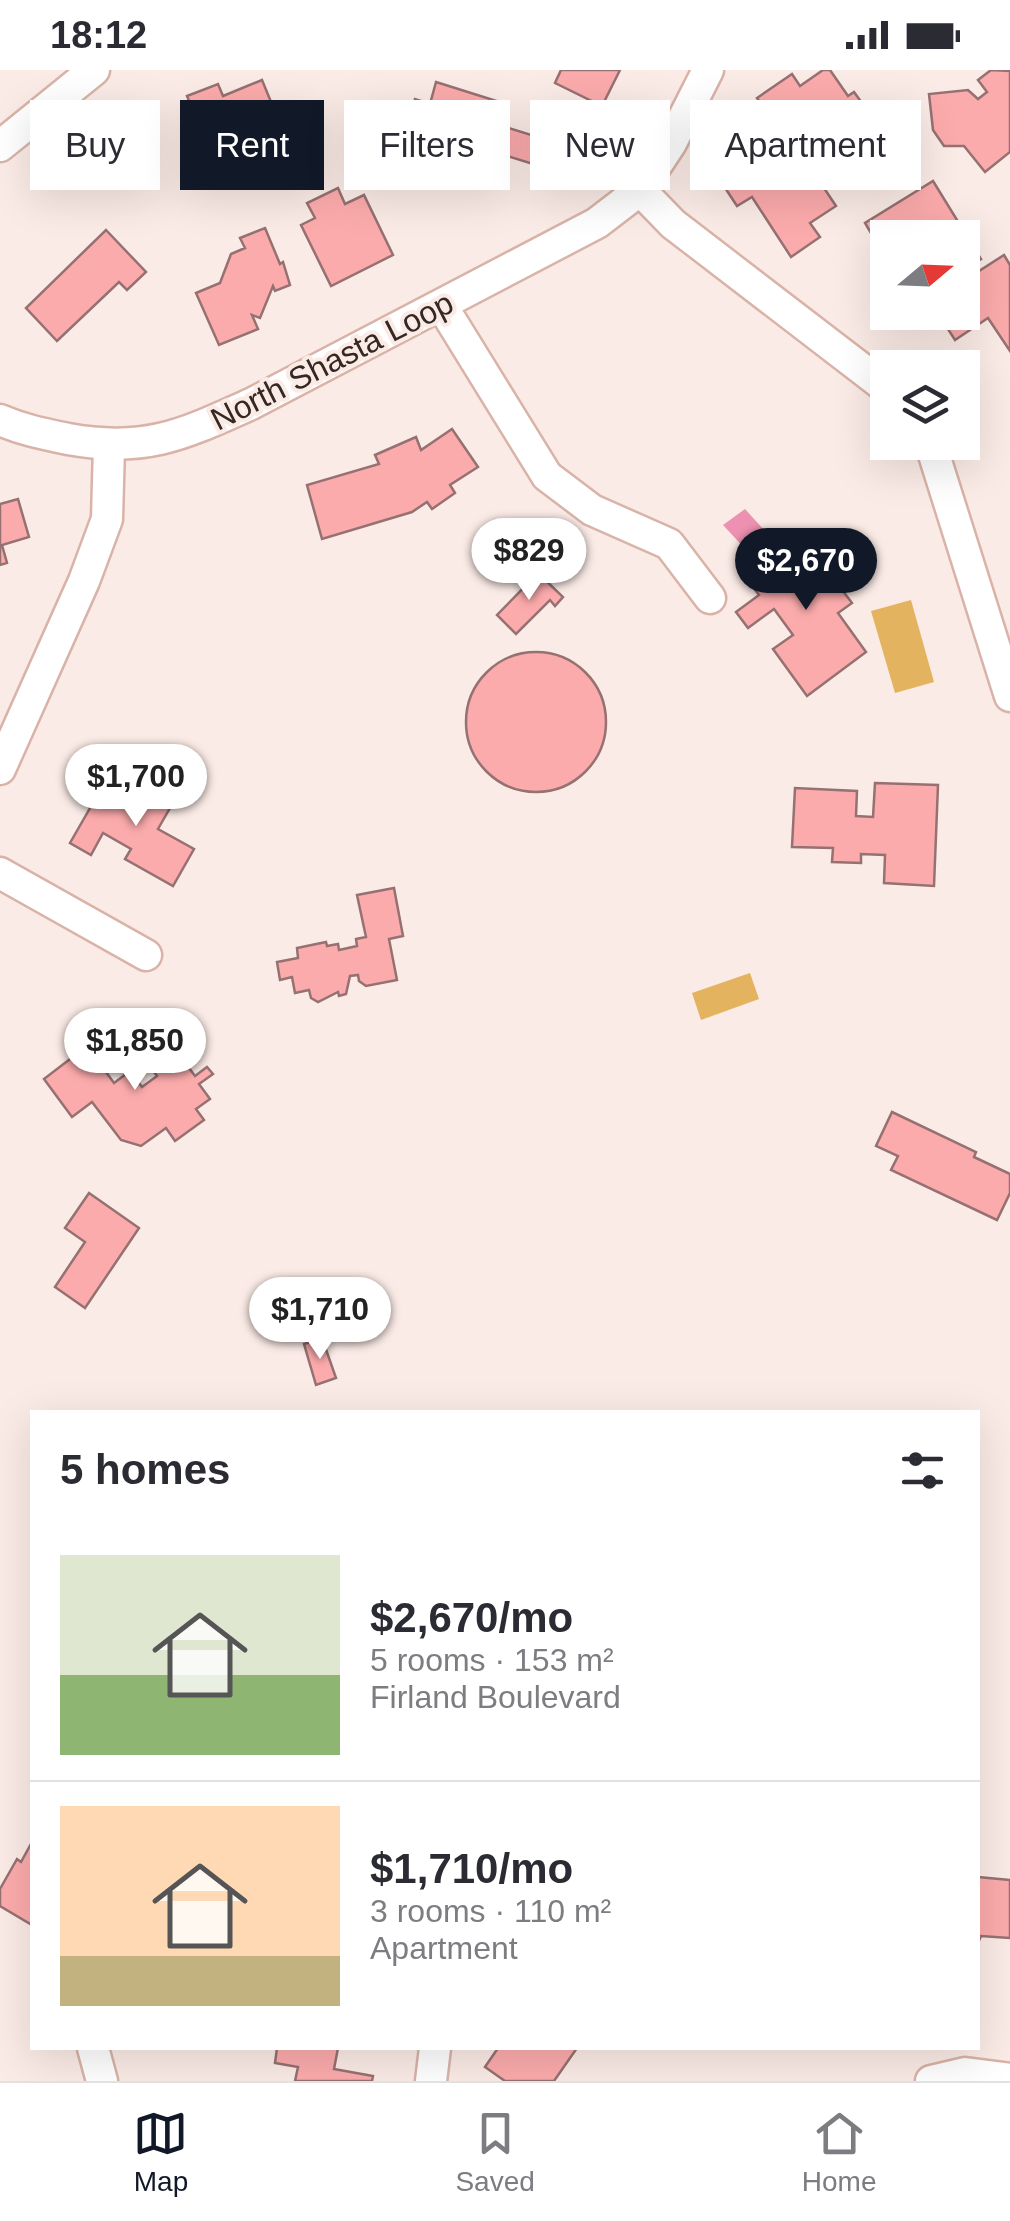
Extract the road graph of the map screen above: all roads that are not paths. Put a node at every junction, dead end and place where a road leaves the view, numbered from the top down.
1 (94, 70) edge
2 (708, 70) edge
3 (0, 146) edge
4 (670, 146) edge
5 (640, 190) joint
6 (442, 306) junction
7 (870, 376) edge
8 (0, 420) edge
9 (109, 446) junction
10 (936, 460) edge
11 (710, 598) dead end
12 (1010, 696) edge
13 (0, 769) edge
14 (0, 872) edge
15 (146, 956) dead end
16 (94, 2050) edge
17 (435, 2050) edge
18 (1010, 2080) edge
19 (102, 2081) edge
20 (431, 2081) edge
21 (930, 2081) edge

1 - 3 street
2 - 4 street
5 - 6 street, North Shasta Loop
5 - 7 street
6 - 9 street, North Shasta Loop
6 - 11 street
8 - 9 street, North Shasta Loop
9 - 13 street
10 - 12 street
14 - 15 street
16 - 19 street
17 - 20 street
18 - 21 street

